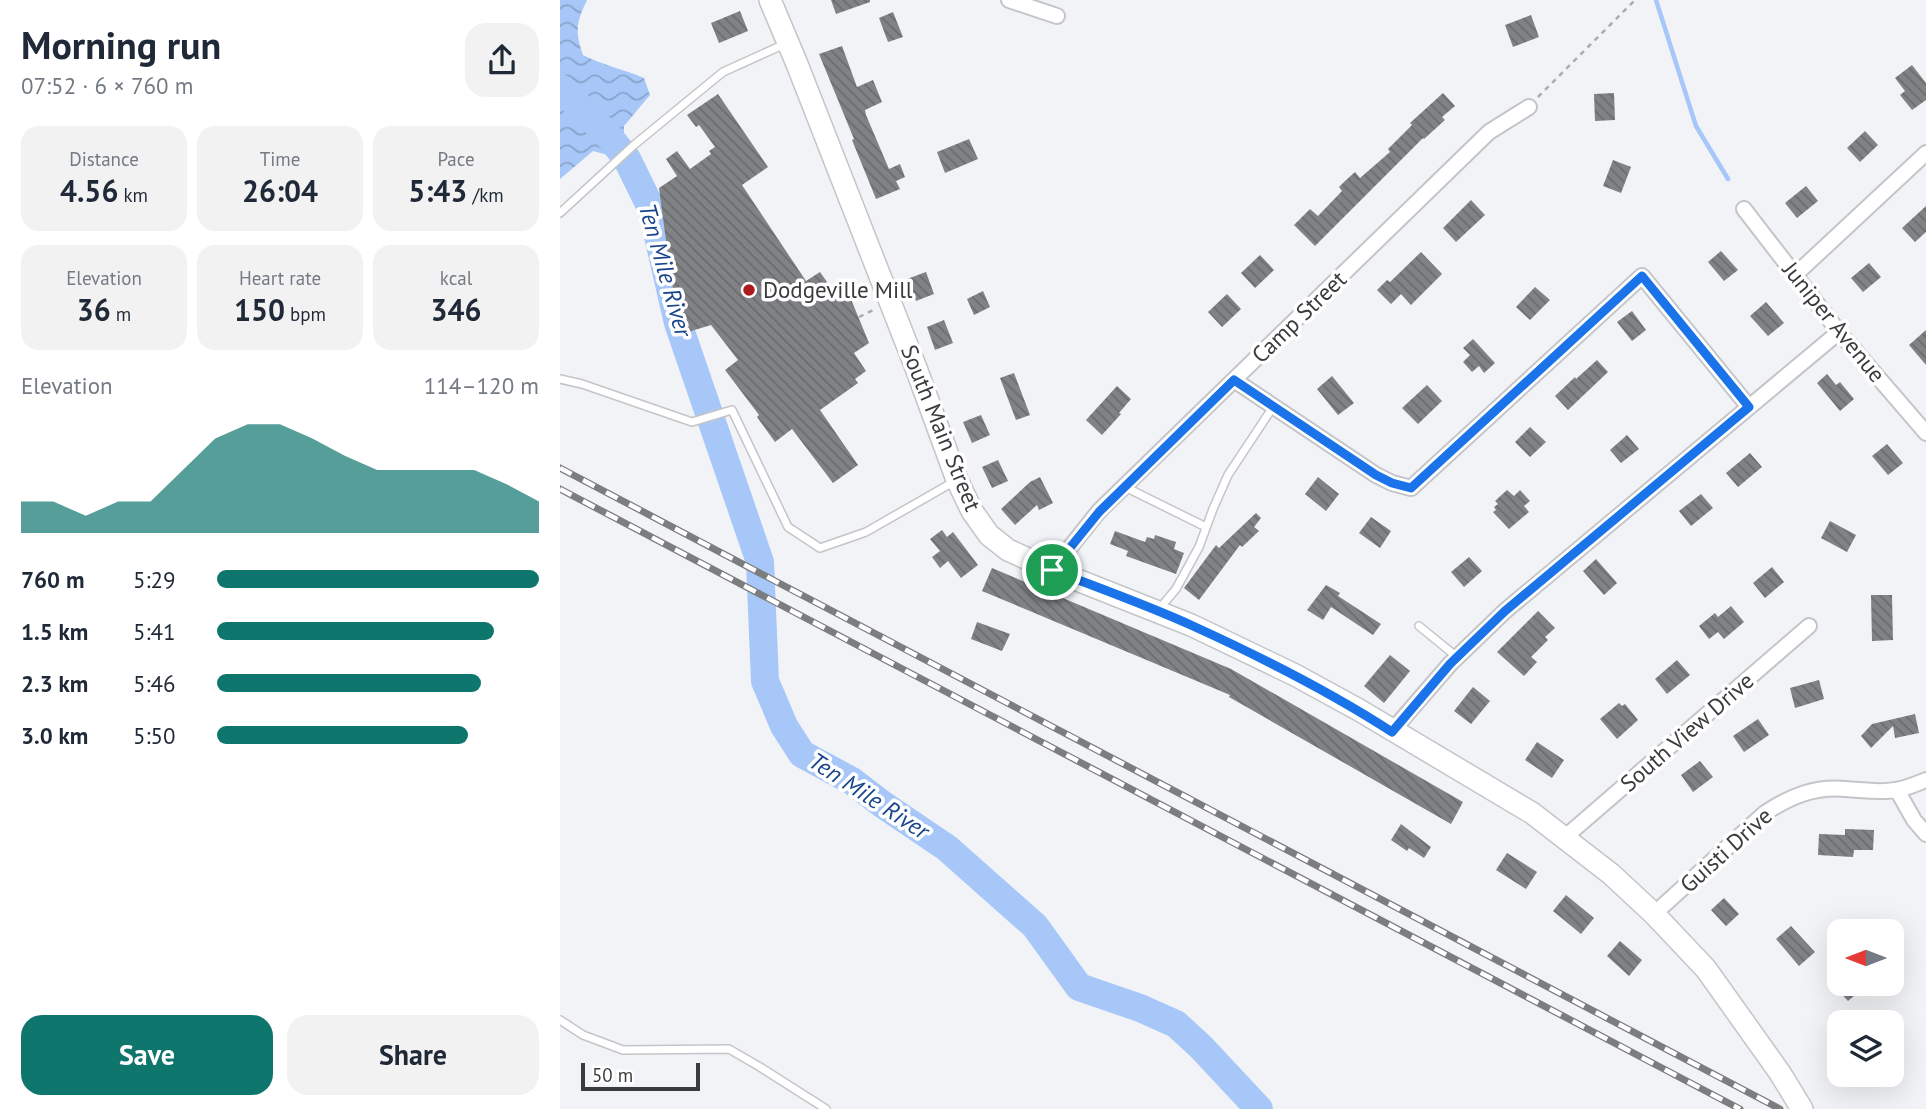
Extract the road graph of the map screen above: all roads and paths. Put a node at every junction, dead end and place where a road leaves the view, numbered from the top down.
1 (770, 0) edge
2 (1009, 0) edge
3 (1635, 0) edge
4 (1057, 16) dead end
5 (788, 43) junction
6 (1529, 107) joint
7 (1926, 153) edge
8 (1744, 209) dead end
9 (560, 213) edge
10 (1795, 275) junction
11 (873, 310) dead end
12 (859, 317) dead end
13 (1839, 332) junction
14 (560, 379) edge
15 (1234, 380) junction
16 (1273, 407) junction
17 (1749, 407) junction
18 (1926, 433) edge
19 (957, 480) junction
20 (1124, 487) junction
21 (1206, 527) junction
22 (1052, 570) junction
23 (1157, 612) junction
24 (1419, 626) dead end
25 (1810, 626) dead end
26 (1457, 657) junction
27 (1392, 732) junction
28 (1926, 780) edge
29 (1897, 790) junction
30 (1926, 834) edge
31 (1564, 838) junction
32 (1654, 914) junction
33 (560, 1020) edge
34 (826, 1109) edge
35 (1802, 1109) edge

1 - 5 main road, South Main Street
2 - 4 street
3 - 6 path
5 - 9 lane
5 - 19 main road, South Main Street
6 - 15 street, Camp Street
7 - 10 street
8 - 10 street, Juniper Avenue
10 - 13 street, Juniper Avenue
11 - 12 path
13 - 17 street
13 - 18 street, Juniper Avenue
14 - 19 lane
15 - 16 street
15 - 20 street, Camp Street
16 - 17 street
16 - 21 lane
17 - 26 street
19 - 22 main road, South Main Street
20 - 21 lane
20 - 22 street, Camp Street
21 - 23 lane
22 - 23 main road, South Main Street
23 - 27 main road, South Main Street
24 - 26 lane
25 - 31 street, South View Drive
26 - 27 street
27 - 31 main road, South Main Street
28 - 29 street, Guisti Drive
29 - 30 street
29 - 32 street, Guisti Drive
31 - 32 main road, South Main Street
32 - 35 main road, South Main Street
33 - 34 lane

